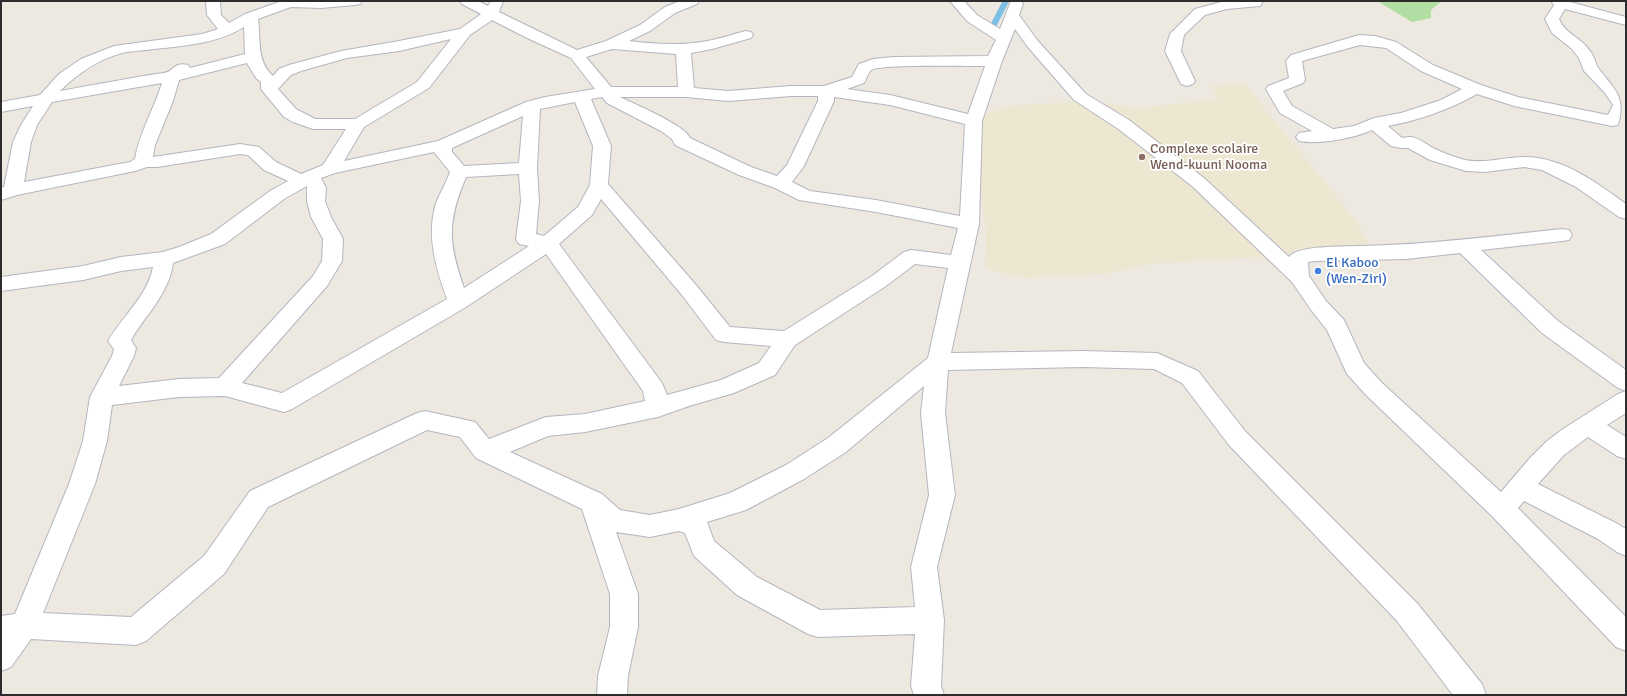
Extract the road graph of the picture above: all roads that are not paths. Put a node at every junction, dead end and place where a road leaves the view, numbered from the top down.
1 (213, 1) edge
2 (355, 1) edge
3 (467, 1) edge
4 (692, 1) edge
5 (957, 1) edge
6 (1190, 1) edge
7 (1256, 1) edge
8 (292, 2) edge
9 (1559, 2) edge
10 (1226, 5) junction
11 (493, 7) edge
12 (1015, 8) edge
13 (250, 17) junction
14 (1626, 21) edge
15 (229, 30) junction
16 (465, 32) junction
17 (746, 35) dead end
18 (204, 38) junction
19 (1004, 38) junction
20 (611, 44) junction
21 (683, 49) junction
22 (576, 55) junction
23 (252, 57) junction
24 (994, 61) junction
25 (172, 78) junction
26 (1187, 82) dead end
27 (1475, 88) junction
28 (269, 89) junction
29 (826, 91) junction
30 (606, 92) junction
31 (686, 92) junction
32 (581, 96) junction
33 (46, 99) junction
34 (532, 106) junction
35 (1, 107) edge
36 (974, 121) junction
37 (1374, 123) junction
38 (358, 124) junction
39 (1619, 124) edge
40 (1330, 135) junction
41 (1305, 137) dead end
42 (443, 145) junction
43 (144, 162) junction
44 (528, 168) junction
45 (330, 169) junction
46 (460, 172) junction
47 (307, 178) junction
48 (781, 184) junction
49 (599, 185) junction
50 (7, 192) edge
51 (1626, 213) edge
52 (969, 224) junction
53 (1562, 235) dead end
54 (548, 243) junction
55 (1466, 247) junction
56 (164, 259) junction
57 (959, 262) junction
58 (1299, 277) junction
59 (1, 284) edge
60 (459, 302) junction
61 (787, 339) junction
62 (938, 362) junction
63 (1626, 382) edge
64 (225, 387) junction
65 (102, 397) junction
66 (1626, 400) edge
67 (658, 408) junction
68 (1588, 426) junction
69 (1626, 449) edge
70 (485, 451) junction
71 (1522, 487) junction
72 (593, 502) junction
73 (1502, 509) junction
74 (679, 520) junction
75 (1626, 544) edge
76 (930, 620) junction
77 (12, 628) edge
78 (1626, 637) edge
79 (1, 657) edge
80 (612, 695) edge
81 (929, 695) edge
82 (1471, 695) edge

1 - 15 street
2 - 8 street
3 - 11 street
4 - 20 street
5 - 19 street
6 - 10 street
7 - 10 street
8 - 13 street
9 - 14 street
9 - 39 street
10 - 26 street
11 - 16 street
11 - 22 street
12 - 19 street
12 - 58 street
13 - 15 street
13 - 23 street
15 - 18 street
16 - 28 street
16 - 38 street
17 - 21 street
18 - 25 street
18 - 33 street
19 - 24 street
20 - 21 street
20 - 22 street
21 - 31 street
22 - 30 street
23 - 25 street
23 - 28 street
24 - 29 street
24 - 36 street
25 - 33 street
25 - 43 street
27 - 37 street
27 - 39 street
27 - 40 street
28 - 38 street
29 - 31 street
29 - 36 street
29 - 48 street
30 - 31 street
30 - 32 street
30 - 48 street
32 - 34 street
32 - 49 street
33 - 35 street
33 - 50 street
34 - 42 street
34 - 44 street
36 - 52 street
37 - 40 street
37 - 51 street
38 - 45 street
40 - 41 street
42 - 45 street
42 - 46 street
43 - 47 street
43 - 50 street
44 - 46 street
44 - 54 street
45 - 47 street
46 - 60 street
47 - 56 street
47 - 64 street
48 - 52 street
49 - 54 street
49 - 61 street
52 - 57 street
53 - 55 street
54 - 60 street
54 - 67 street
55 - 58 street
55 - 63 street
56 - 59 street
56 - 65 street
57 - 61 street
57 - 62 street
58 - 73 street
60 - 64 street
61 - 67 street
62 - 74 street
62 - 76 street
62 - 82 street
64 - 65 street
65 - 77 street
66 - 68 street
67 - 70 street
68 - 69 street
68 - 71 street
70 - 72 street
70 - 77 street
71 - 73 street
71 - 75 street
72 - 74 street
72 - 80 street
73 - 78 street
74 - 76 street
76 - 81 street
77 - 79 street

